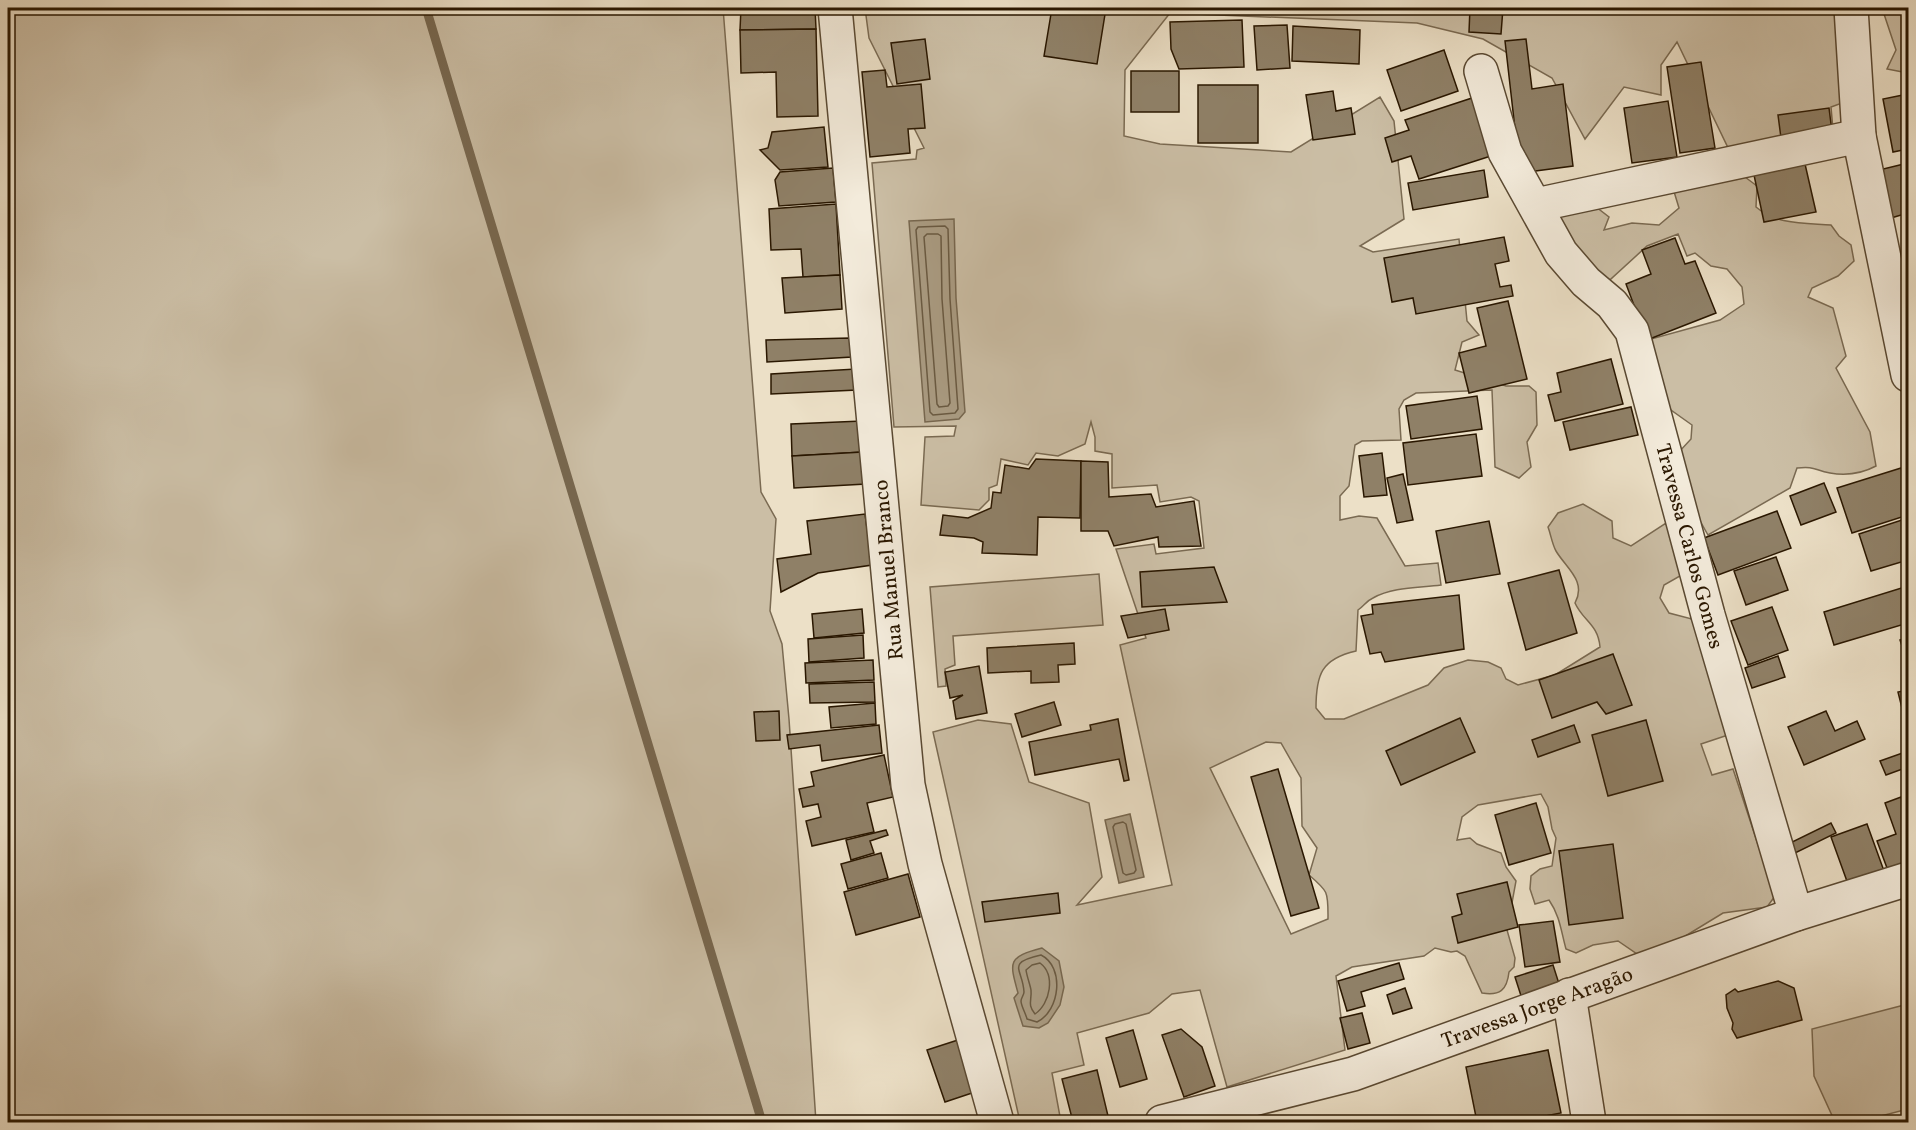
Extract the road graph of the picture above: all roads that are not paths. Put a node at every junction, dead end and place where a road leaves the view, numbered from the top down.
1 (835, 8) edge
2 (1851, 8) edge
3 (1481, 71) dead end
4 (1859, 135) junction
5 (1536, 205) junction
6 (1908, 375) edge
7 (1908, 879) edge
8 (1796, 914) junction
9 (1569, 995) junction
10 (997, 1122) edge
11 (1161, 1122) edge
12 (1589, 1122) edge

1 - 10 street, Rua Manuel Branco
2 - 4 street
3 - 5 street, Travessa Carlos Gomes
4 - 5 street
4 - 6 street
5 - 8 street, Travessa Carlos Gomes
7 - 8 street, Travessa Jorge Aragão
8 - 9 street, Travessa Jorge Aragão
9 - 11 street, Travessa Jorge Aragão
9 - 12 street

